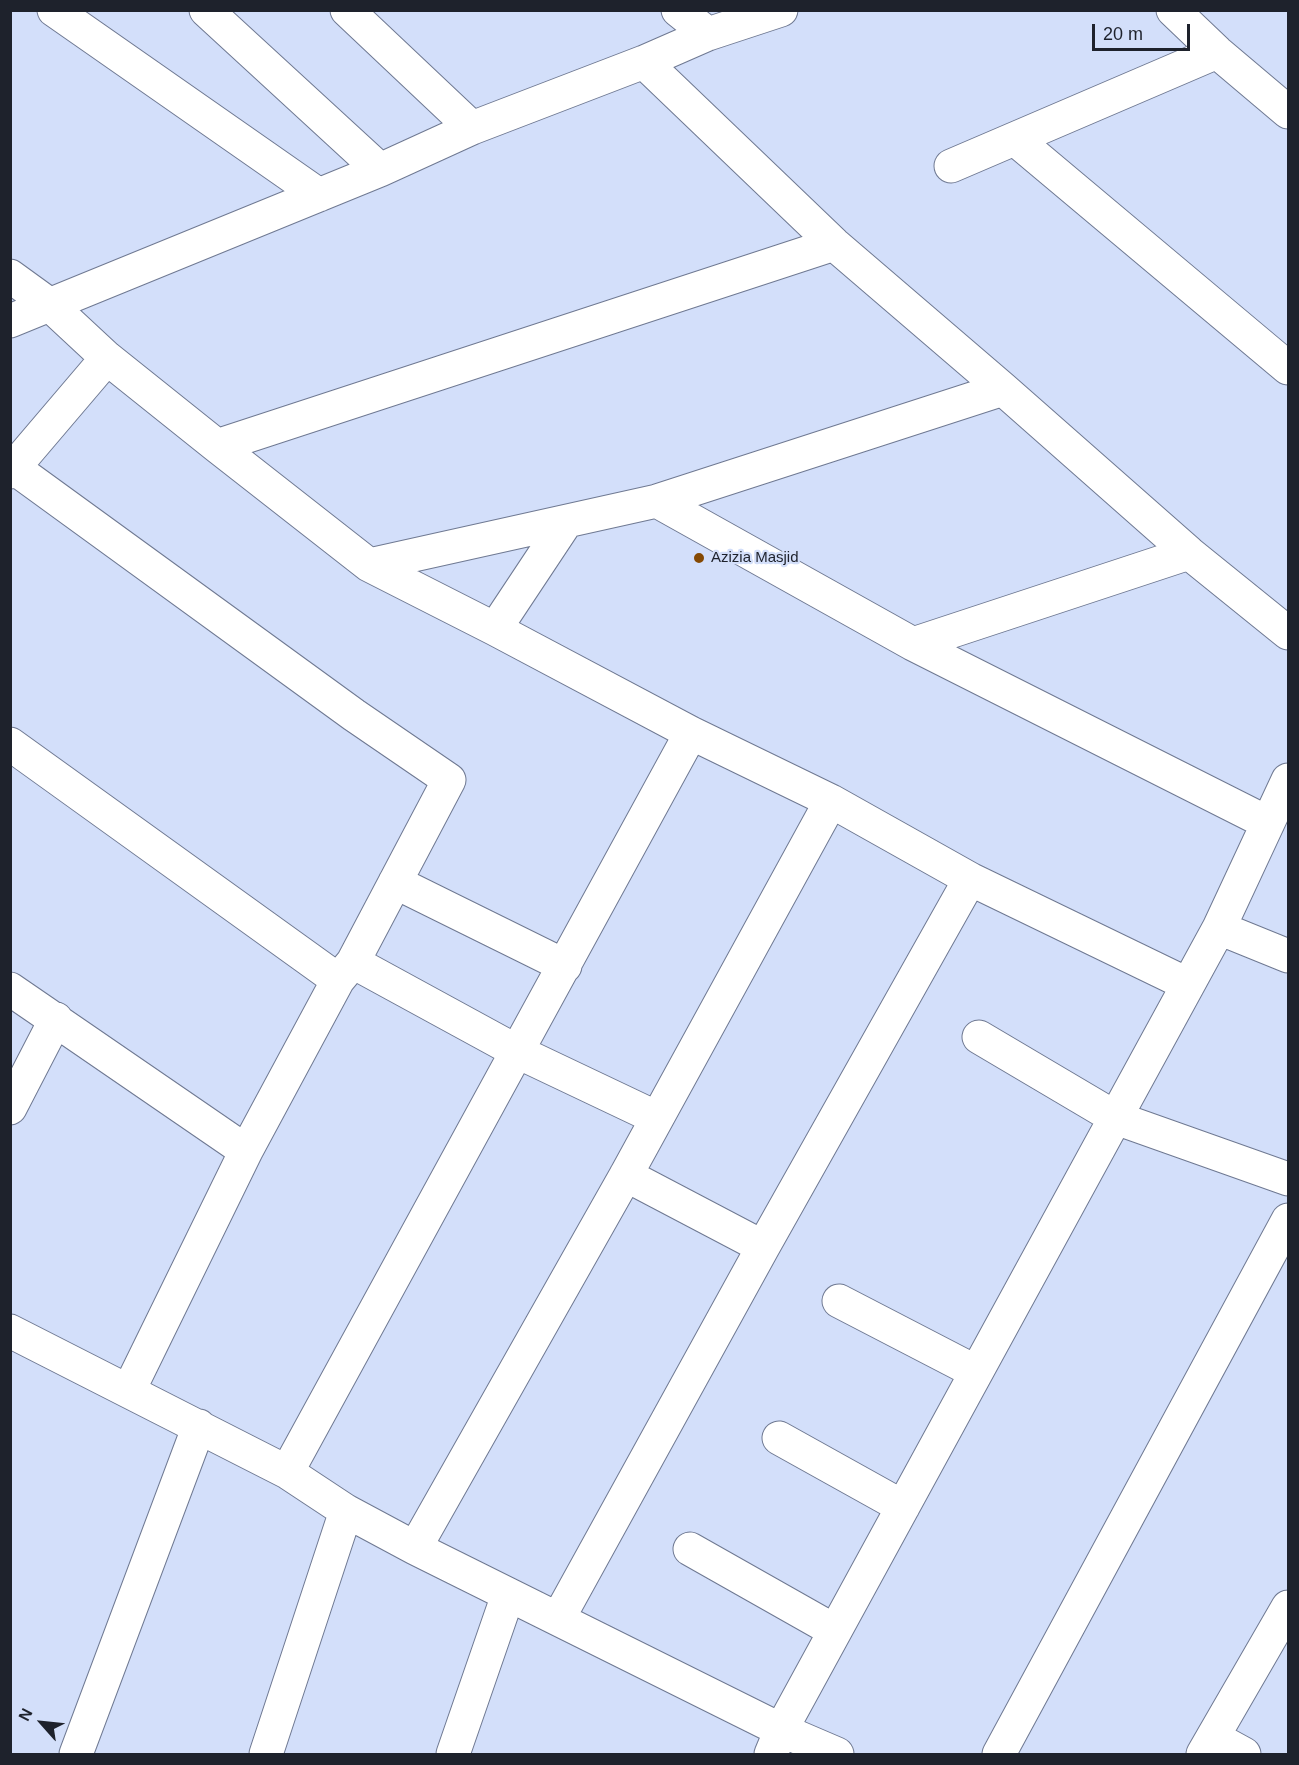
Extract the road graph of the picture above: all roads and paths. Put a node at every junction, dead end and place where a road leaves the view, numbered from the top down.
1 (54, 10) edge
2 (206, 10) edge
3 (346, 10) edge
4 (678, 10) edge
5 (781, 10) edge
6 (1173, 10) edge
7 (708, 34) junction
8 (1217, 52) junction
9 (644, 62) junction
10 (1288, 112) edge
11 (472, 128) junction
12 (1015, 139) junction
13 (951, 166) dead end
14 (380, 170) junction
15 (319, 195) junction
16 (834, 244) junction
17 (10, 276) edge
18 (50, 305) junction
19 (10, 321) edge
20 (108, 358) junction
21 (1288, 368) edge
22 (1003, 389) junction
23 (217, 446) junction
24 (12, 468) edge
25 (657, 501) junction
26 (566, 522) junction
27 (1189, 553) junction
28 (369, 565) junction
29 (495, 629) junction
30 (1288, 633) edge
31 (913, 644) junction
32 (691, 733) junction
33 (10, 744) edge
34 (1288, 780) edge
35 (831, 801) junction
36 (1268, 823) junction
37 (970, 879) junction
38 (395, 882) junction
39 (1219, 928) junction
40 (1288, 956) edge
41 (565, 966) junction
42 (345, 971) junction
43 (1186, 984) junction
44 (10, 989) edge
45 (56, 1019) junction
46 (979, 1037) dead end
47 (518, 1052) junction
48 (10, 1108) edge
49 (657, 1118) junction
50 (1116, 1118) junction
51 (246, 1151) junction
52 (627, 1175) junction
53 (1288, 1179) edge
54 (1288, 1220) edge
55 (763, 1247) junction
56 (839, 1301) dead end
57 (10, 1331) edge
58 (976, 1372) junction
59 (129, 1390) junction
60 (198, 1425) junction
61 (779, 1438) dead end
62 (287, 1472) junction
63 (903, 1507) junction
64 (346, 1511) junction
65 (415, 1548) junction
66 (690, 1549) dead end
67 (508, 1595) junction
68 (1287, 1612) edge
69 (558, 1620) junction
70 (835, 1631) junction
71 (776, 1742) edge
72 (1208, 1746) edge
73 (76, 1755) edge
74 (266, 1755) edge
75 (453, 1755) edge
76 (837, 1755) edge
77 (999, 1755) edge
78 (1245, 1755) edge

1 - 15 street
2 - 14 street
3 - 11 street
4 - 7 street
5 - 7 street
6 - 8 street
7 - 9 street
8 - 10 street
8 - 12 street
9 - 11 street
9 - 16 street
11 - 14 street
12 - 13 street
12 - 21 street
14 - 15 street
15 - 18 street
16 - 22 street
16 - 23 street
17 - 18 street
18 - 19 street
18 - 20 street
20 - 23 street
20 - 24 street
22 - 25 street
22 - 27 street
23 - 28 street
24 - 38 street
25 - 26 street
25 - 31 street
26 - 28 street
26 - 29 street
27 - 30 street
27 - 31 street
28 - 29 street
29 - 32 street
31 - 36 street
32 - 35 street
32 - 41 street
33 - 42 street
34 - 36 street
35 - 37 street
35 - 49 street
36 - 39 street
37 - 43 street
37 - 55 street
38 - 41 street
38 - 42 street
39 - 40 street
39 - 43 street
41 - 47 street
42 - 47 street
42 - 51 street
43 - 50 street
44 - 45 street
45 - 48 street
45 - 51 street
46 - 50 street
47 - 49 street
47 - 62 street
49 - 52 street
50 - 53 street
50 - 58 street
51 - 59 street
52 - 55 street
52 - 65 street
54 - 77 street
55 - 69 street
56 - 58 street
57 - 59 street
58 - 63 street
59 - 60 street
60 - 62 street
60 - 73 street
61 - 63 street
62 - 64 street
63 - 70 street
64 - 65 street
64 - 74 street
65 - 67 street
66 - 70 street
67 - 69 street
67 - 75 street
68 - 72 street
69 - 71 street
70 - 71 street
71 - 76 street
72 - 78 street

